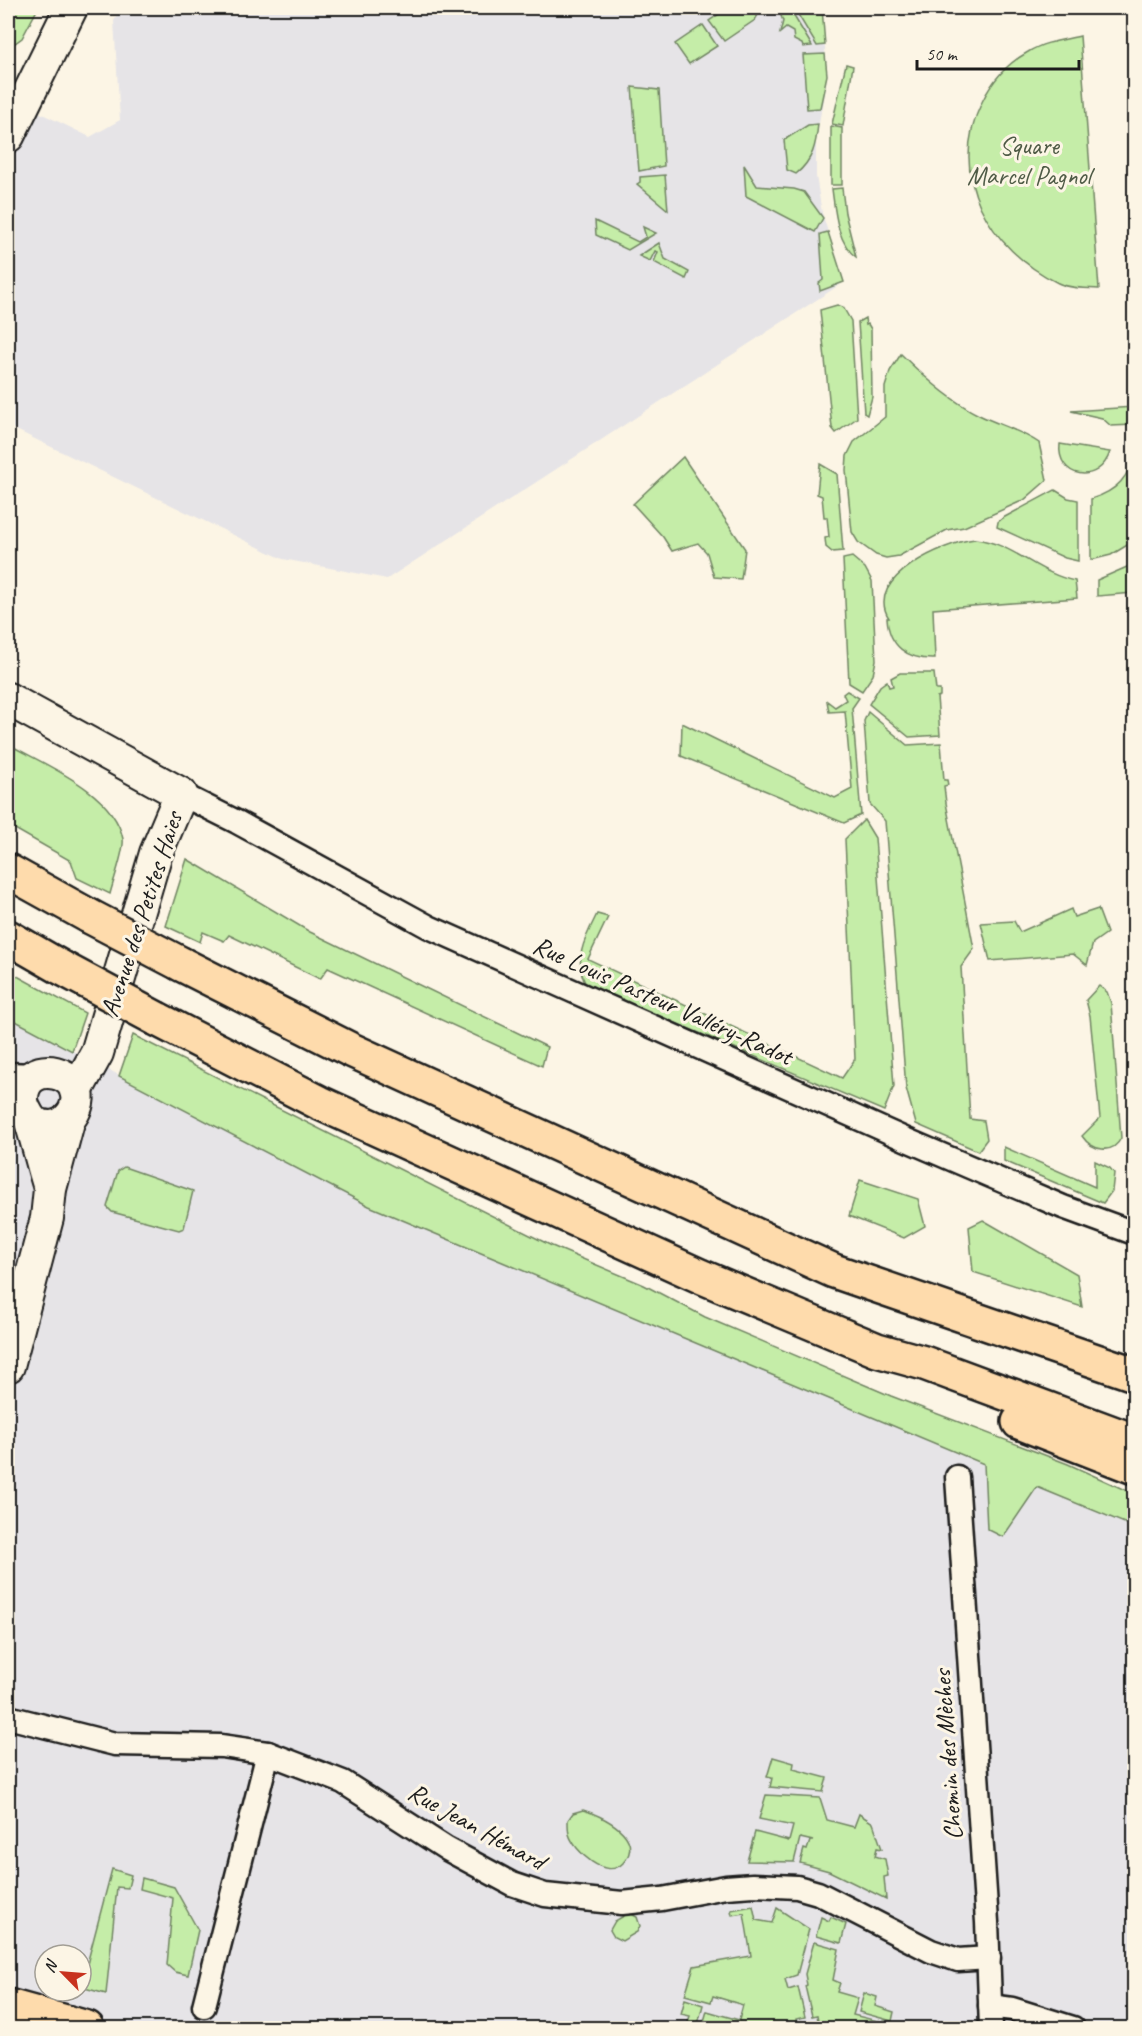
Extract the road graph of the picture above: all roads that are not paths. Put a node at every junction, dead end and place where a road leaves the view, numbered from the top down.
1 (71, 8) edge
2 (8, 136) edge
3 (8, 699) edge
4 (181, 794) junction
5 (8, 871) edge
6 (8, 937) edge
7 (37, 1093) edge
8 (1134, 1233) edge
9 (877, 1350) junction
10 (8, 1366) edge
11 (1134, 1374) edge
12 (1134, 1441) edge
13 (1134, 1467) edge
14 (957, 1477) dead end
15 (8, 1717) edge
16 (268, 1753) junction
17 (989, 1958) junction
18 (8, 2006) edge
19 (204, 2006) dead end
20 (991, 2017) edge
21 (87, 2028) edge
22 (1073, 2028) edge

1 - 2 street
3 - 4 street
4 - 7 street, Avenue des Petites Haies
4 - 8 street, Rue Louis Pasteur Valléry-Radot
5 - 11 main road, bridge
6 - 9 main road, bridge
7 - 10 street, Avenue des Petites Haies
9 - 12 main road
9 - 13 main road
14 - 17 street, Chemin des Mèches
15 - 16 street, Rue Jean Hémard
16 - 17 street, Rue Jean Hémard
16 - 19 street
17 - 20 street, Chemin des Mèches
18 - 21 main road
20 - 22 street

